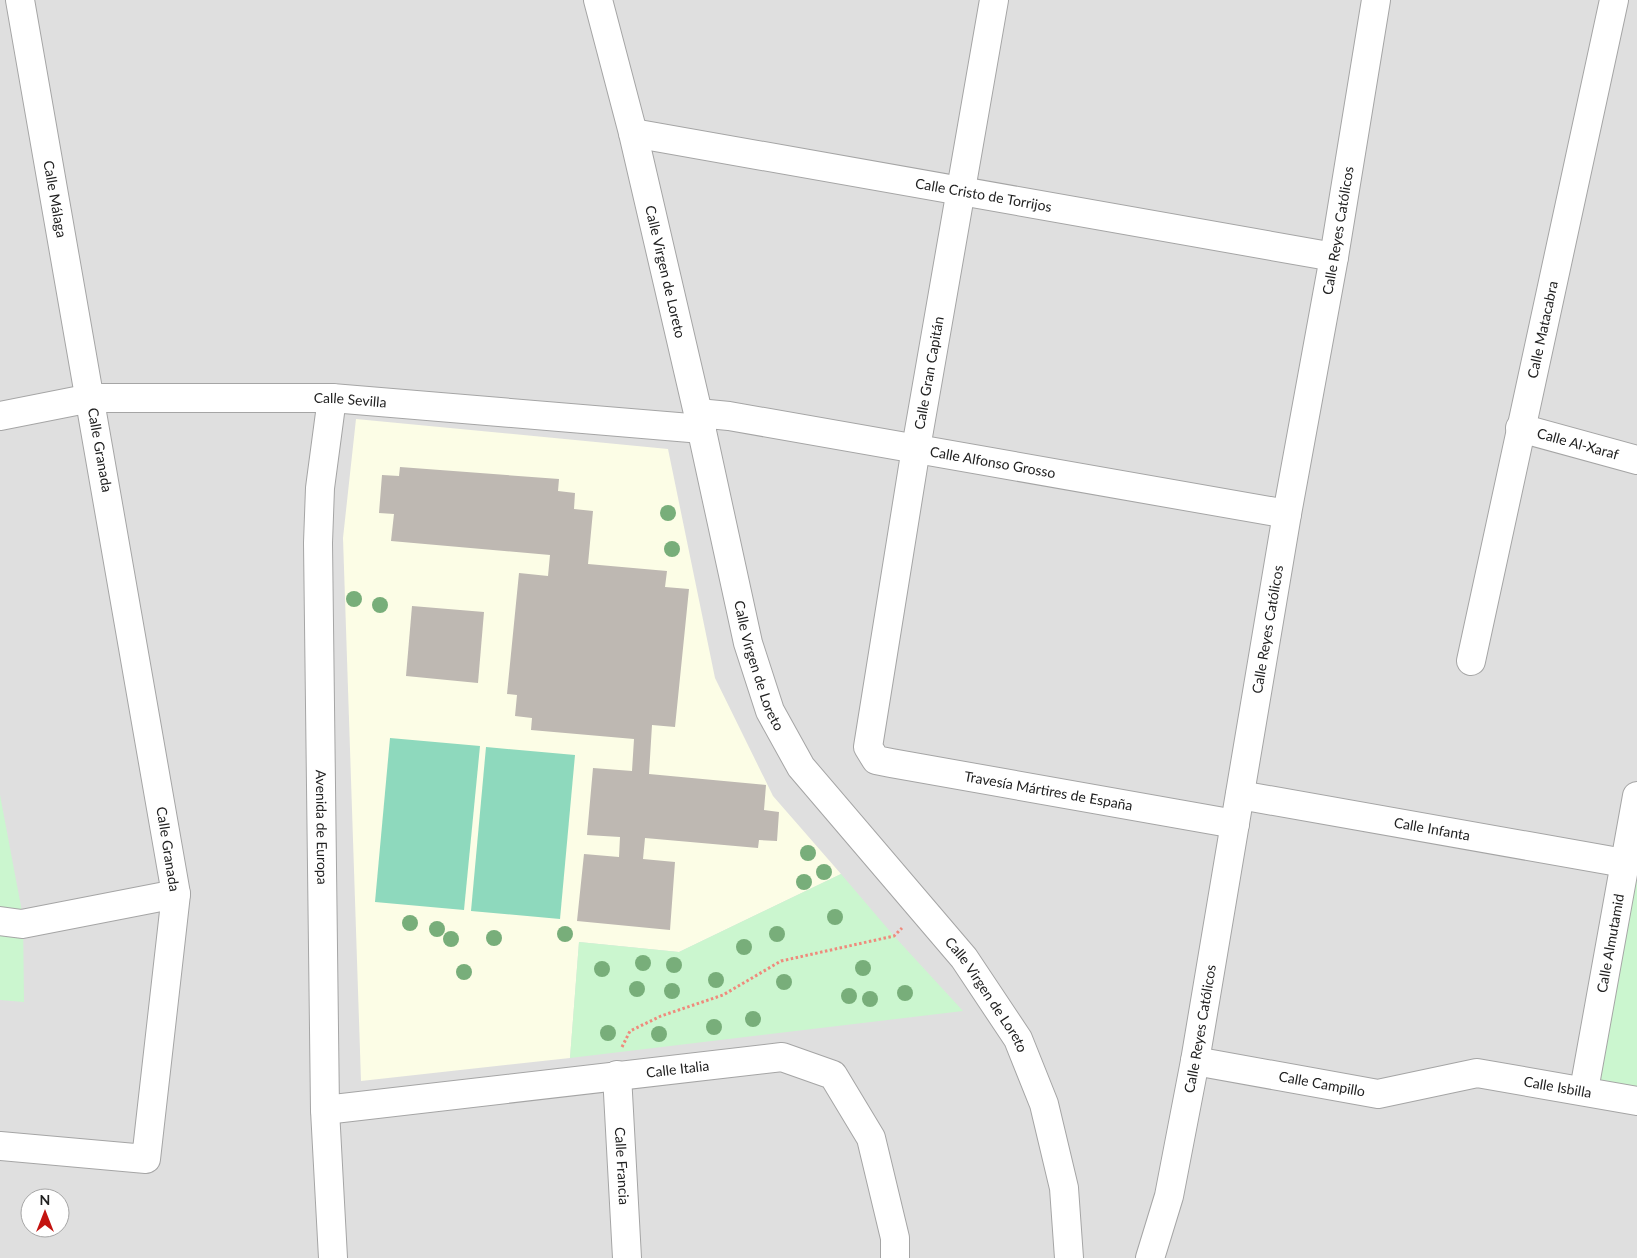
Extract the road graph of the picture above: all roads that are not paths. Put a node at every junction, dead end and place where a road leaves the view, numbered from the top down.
1 (20, 0) edge
2 (598, 0) edge
3 (994, 0) edge
4 (1376, 0) edge
5 (1614, 0) edge
6 (633, 133) junction
7 (961, 192) junction
8 (1334, 257) junction
9 (90, 398) junction
10 (332, 398) junction
11 (0, 416) edge
12 (700, 421) junction
13 (1520, 428) junction
14 (916, 448) junction
15 (1637, 460) edge
16 (1287, 514) junction
17 (1471, 661) dead end
18 (868, 747) joint
19 (1240, 795) junction
20 (1637, 796) edge
21 (1235, 824) junction
22 (1628, 874) edge
23 (176, 894) junction
24 (0, 921) edge
25 (1195, 1061) junction
26 (1477, 1073) joint
27 (617, 1075) junction
28 (1584, 1090) junction
29 (1637, 1101) edge
30 (325, 1110) junction
31 (0, 1146) edge
32 (334, 1258) edge
33 (627, 1258) edge
34 (895, 1258) edge
35 (1069, 1258) edge
36 (1150, 1258) edge

1 - 9 street, Calle Málaga
2 - 6 street, Calle Virgen de Loreto
3 - 7 street, Calle Gran Capitán
4 - 8 street, Calle Reyes Católicos
5 - 13 street, Calle Matacabra
6 - 7 street, Calle Cristo de Torrijos
6 - 12 street, Calle Virgen de Loreto
7 - 8 street, Calle Cristo de Torrijos
7 - 14 street, Calle Gran Capitán
8 - 16 street, Calle Reyes Católicos
9 - 10 street, Calle Sevilla
9 - 11 street, Calle Sevilla
9 - 23 street, Calle Granada
10 - 12 street, Calle Sevilla
10 - 30 street, Avenida de Europa
12 - 14 street, Calle Alfonso Grosso
12 - 35 street, Calle Virgen de Loreto
13 - 15 street, Calle Al-Xaraf
13 - 17 street, Calle Matacabra
14 - 16 street, Calle Alfonso Grosso
14 - 18 street, Calle Gran Capitán
16 - 19 street, Calle Reyes Católicos
18 - 21 street, Travesía Mártires de España
19 - 21 street, Calle Reyes Católicos
19 - 22 street, Calle Infanta
20 - 22 street, Calle Almutamid
21 - 25 street, Calle Reyes Católicos
22 - 28 street, Calle Almutamid
23 - 24 street
23 - 31 street, Calle Granada
25 - 26 street, Calle Campillo
25 - 36 street, Calle Reyes Católicos
26 - 28 street, Calle Isbilla
27 - 30 street, Calle Italia
27 - 33 street, Calle Francia
27 - 34 street, Calle Italia
28 - 29 street, Calle Isbilla
30 - 32 street, Avenida de Europa

